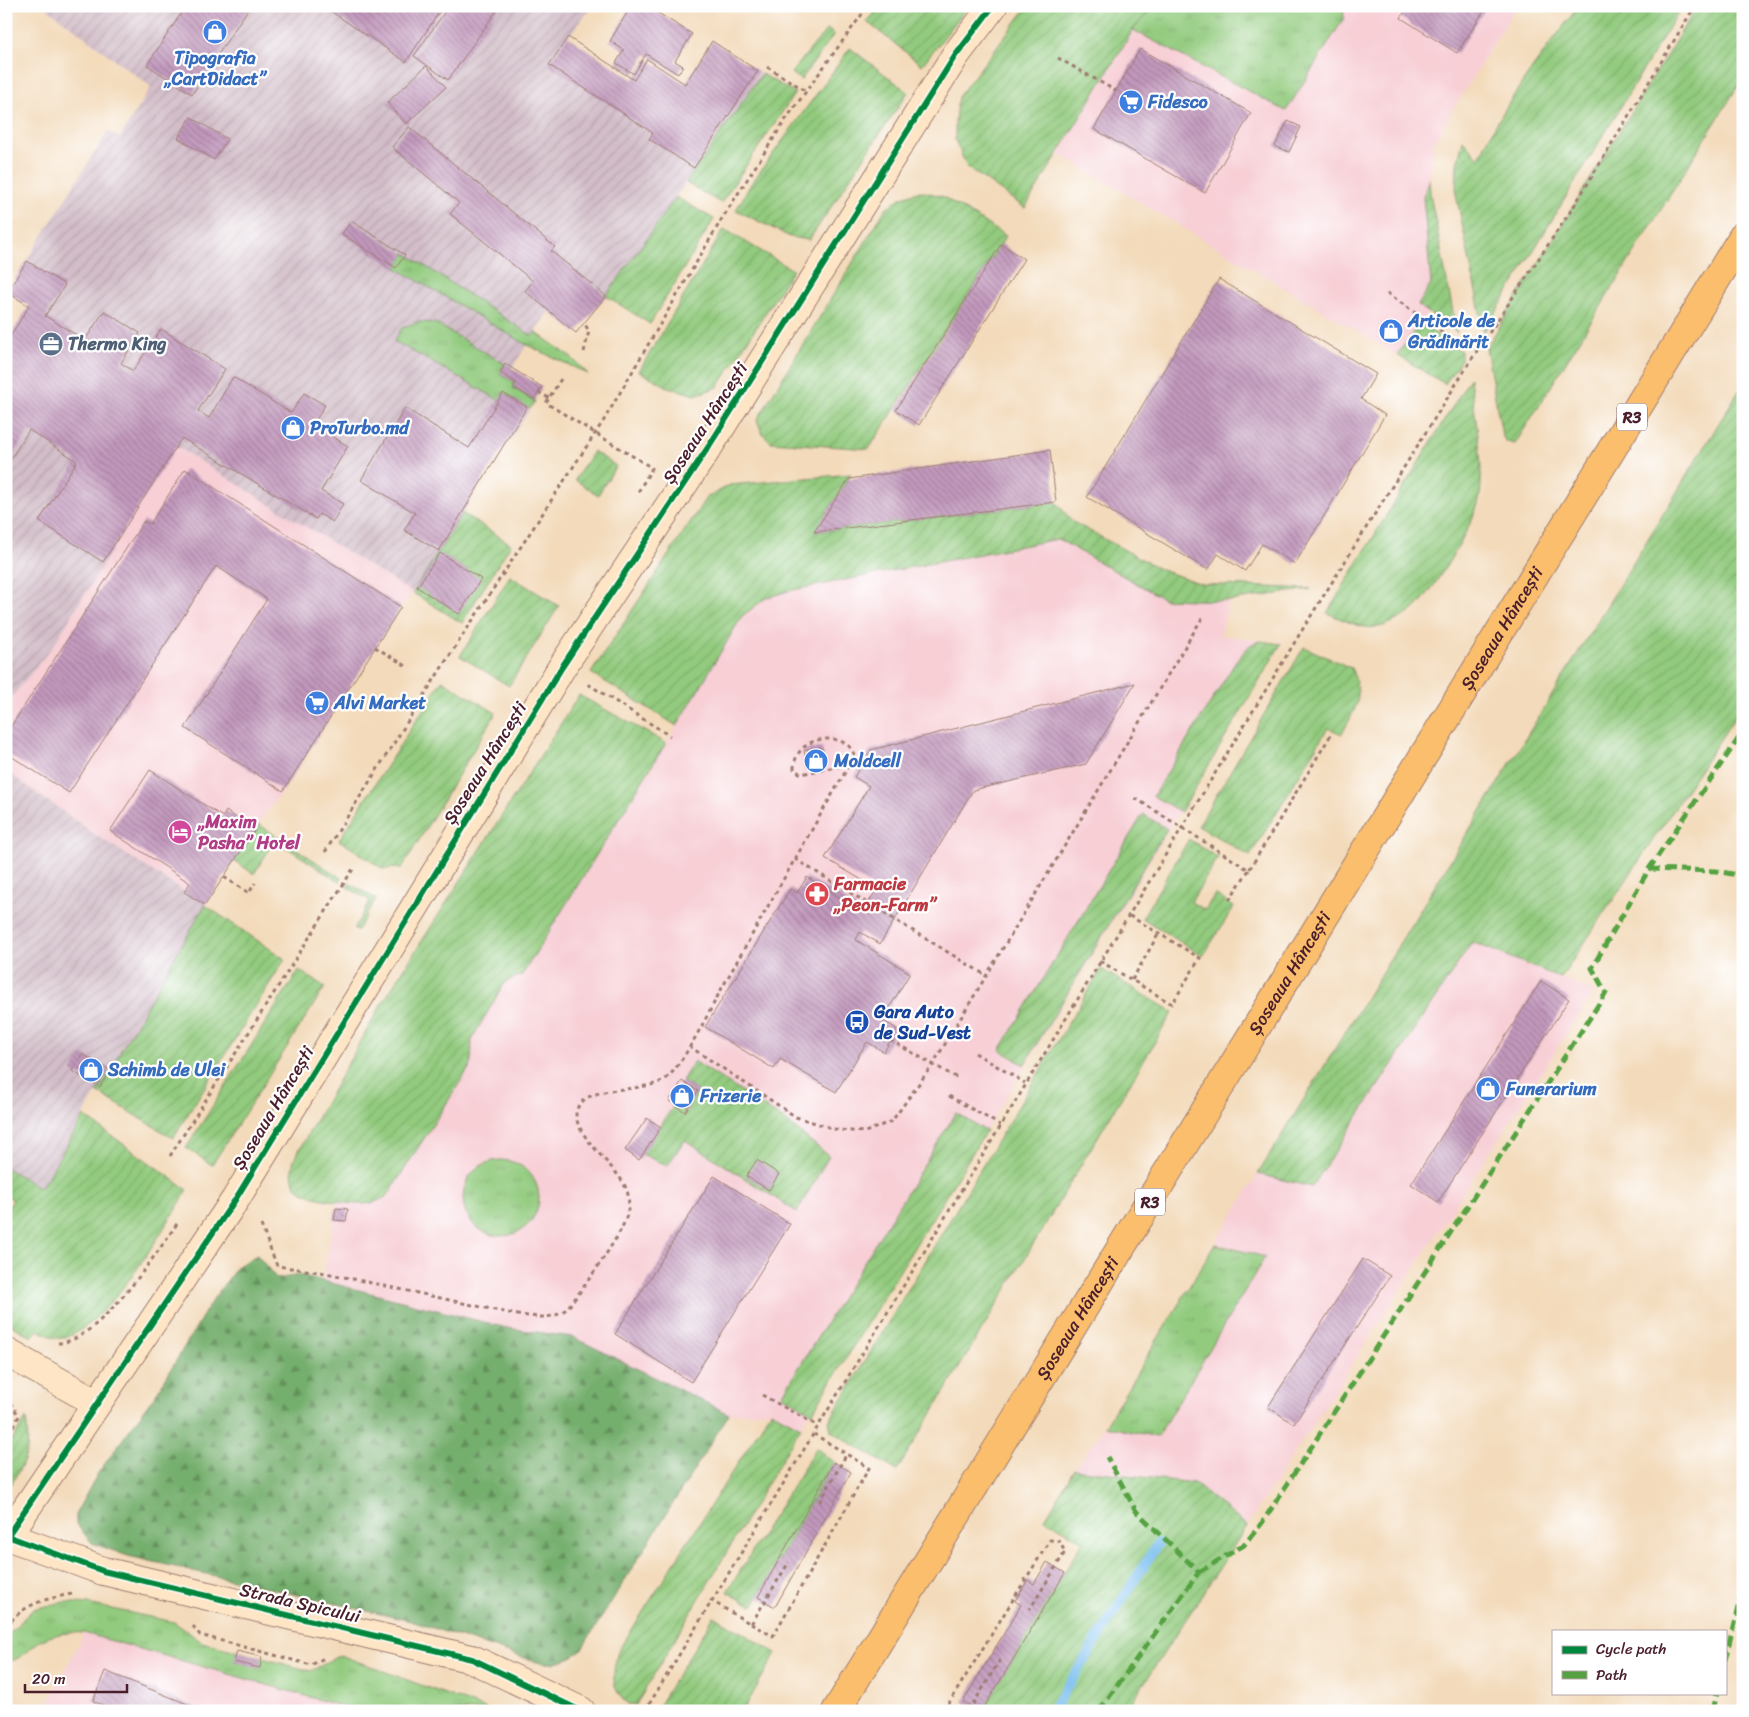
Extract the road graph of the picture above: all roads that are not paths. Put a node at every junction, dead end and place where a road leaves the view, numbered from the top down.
1 (993, 6) edge
2 (1743, 236) edge
3 (6, 1352) edge
4 (97, 1403) junction
5 (7, 1537) edge
6 (581, 1711) edge
7 (836, 1711) edge

1 - 4 street, Șoseaua Hâncești
2 - 7 highway, Șoseaua Hâncești / R3
3 - 4 street
4 - 5 street, Șoseaua Hâncești
5 - 6 street, Strada Spicului

